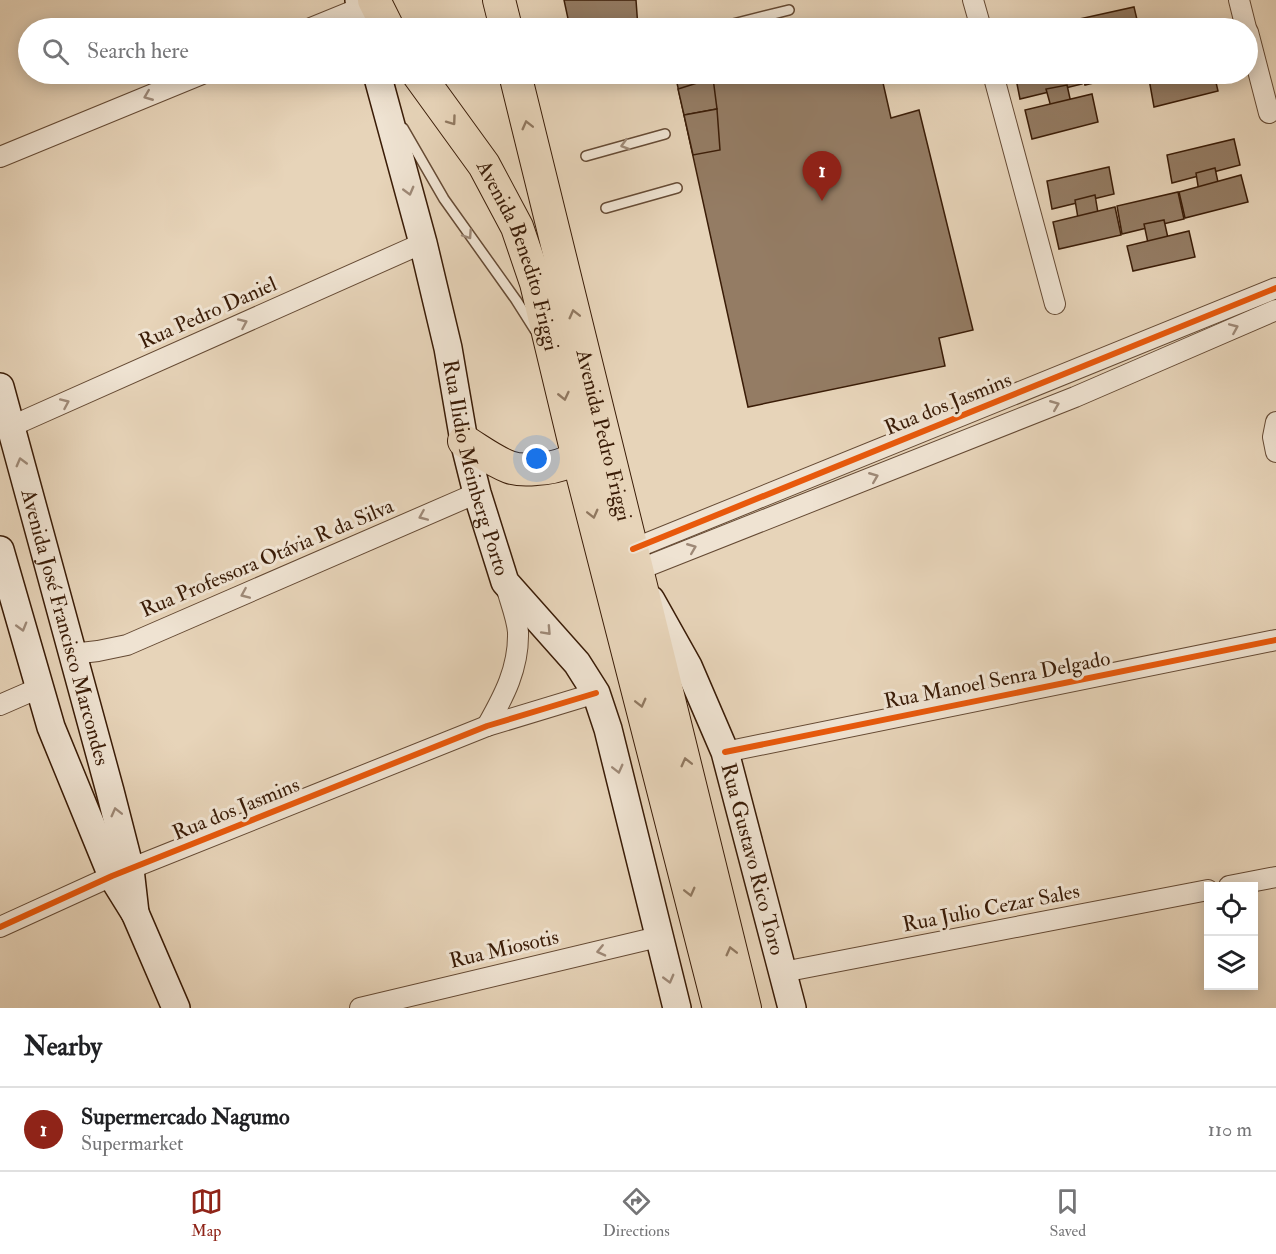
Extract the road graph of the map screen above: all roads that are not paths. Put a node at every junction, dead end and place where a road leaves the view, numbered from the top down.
1 (499, 0) edge
2 (974, 0) edge
3 (1239, 0) edge
4 (365, 9) edge
5 (789, 10) dead end
6 (339, 18) edge
7 (504, 18) edge
8 (757, 18) edge
9 (978, 18) edge
10 (1244, 18) edge
11 (1258, 72) edge
12 (178, 84) edge
13 (380, 84) edge
14 (425, 84) edge
15 (527, 84) edge
16 (996, 84) edge
17 (1269, 113) dead end
18 (665, 134) dead end
19 (586, 156) dead end
20 (0, 157) edge
21 (677, 188) dead end
22 (606, 208) dead end
23 (423, 243) junction
24 (1276, 288) edge
25 (1055, 304) dead end
26 (1276, 310) edge
27 (557, 365) junction
28 (0, 387) edge
29 (1276, 422) edge
30 (12, 426) junction
31 (604, 432) junction
32 (465, 441) junction
33 (1276, 452) edge
34 (578, 458) junction
35 (477, 493) junction
36 (0, 550) edge
37 (638, 568) junction
38 (505, 582) junction
39 (1276, 640) edge
40 (72, 654) junction
41 (39, 688) junction
42 (596, 693) junction
43 (0, 705) edge
44 (90, 717) junction
45 (487, 726) junction
46 (51, 727) junction
47 (725, 752) junction
48 (121, 873) junction
49 (1276, 878) edge
50 (1252, 882) edge
51 (1204, 891) edge
52 (0, 927) edge
53 (658, 938) junction
54 (783, 972) junction
55 (176, 1008) edge
56 (360, 1008) edge
57 (677, 1008) edge
58 (718, 1008) edge
59 (746, 1008) edge
60 (792, 1008) edge

1 - 7 main road
2 - 9 street
3 - 10 street
4 - 6 street
5 - 8 lane
11 - 17 street
12 -> 20 street
13 -> 23 main road, Rua Ilidio Meinberg Porto
13 -> 27 lane
14 -> 27 main road, Avenida Benedito Friggi
31 -> 15 main road, Avenida Pedro Friggi
16 - 25 street
18 -> 19 lane
21 - 22 lane
30 -> 23 street, Rua Pedro Daniel
23 - 32 main road, Rua Ilidio Meinberg Porto
24 - 37 street, Rua dos Jasmins
37 -> 26 street, Rua dos Jasmins
27 -> 34 main road, Avenida Benedito Friggi
28 - 30 main road, Avenida José Francisco Marcondes
29 - 33 street
40 -> 30 main road, Avenida José Francisco Marcondes
31 - 34 main road
31 - 37 main road, Avenida Pedro Friggi
32 - 34 main road
32 - 35 main road, Rua Ilidio Meinberg Porto
34 -> 58 main road, Avenida Pedro Friggi
35 - 38 main road, Rua Ilidio Meinberg Porto
35 -> 40 street, Rua Professora Otávia R da Silva
36 -> 41 main road, Avenida José Francisco Marcondes
37 - 47 main road, Rua Gustavo Rico Toro
59 -> 37 main road, Avenida Pedro Friggi
38 -> 42 main road, Rua Ilidio Meinberg Porto
38 - 45 street
39 - 47 street, Rua Manoel Senra Delgado
40 - 44 main road, Avenida José Francisco Marcondes
41 - 43 street
41 - 46 main road, Avenida José Francisco Marcondes
42 - 45 street, Rua dos Jasmins
42 -> 53 main road, Rua Ilidio Meinberg Porto
44 - 46 main road
48 -> 44 main road, Avenida José Francisco Marcondes
45 - 48 street, Rua dos Jasmins
46 - 48 main road, Avenida José Francisco Marcondes
47 - 54 main road, Rua Gustavo Rico Toro
48 - 52 street, Rua dos Jasmins
48 - 55 main road
49 - 50 street
51 - 54 street, Rua Julio Cezar Sales
53 -> 56 street, Rua Miosotis
53 -> 57 main road, Rua Ilidio Meinberg Porto
54 - 60 main road, Rua Gustavo Rico Toro

